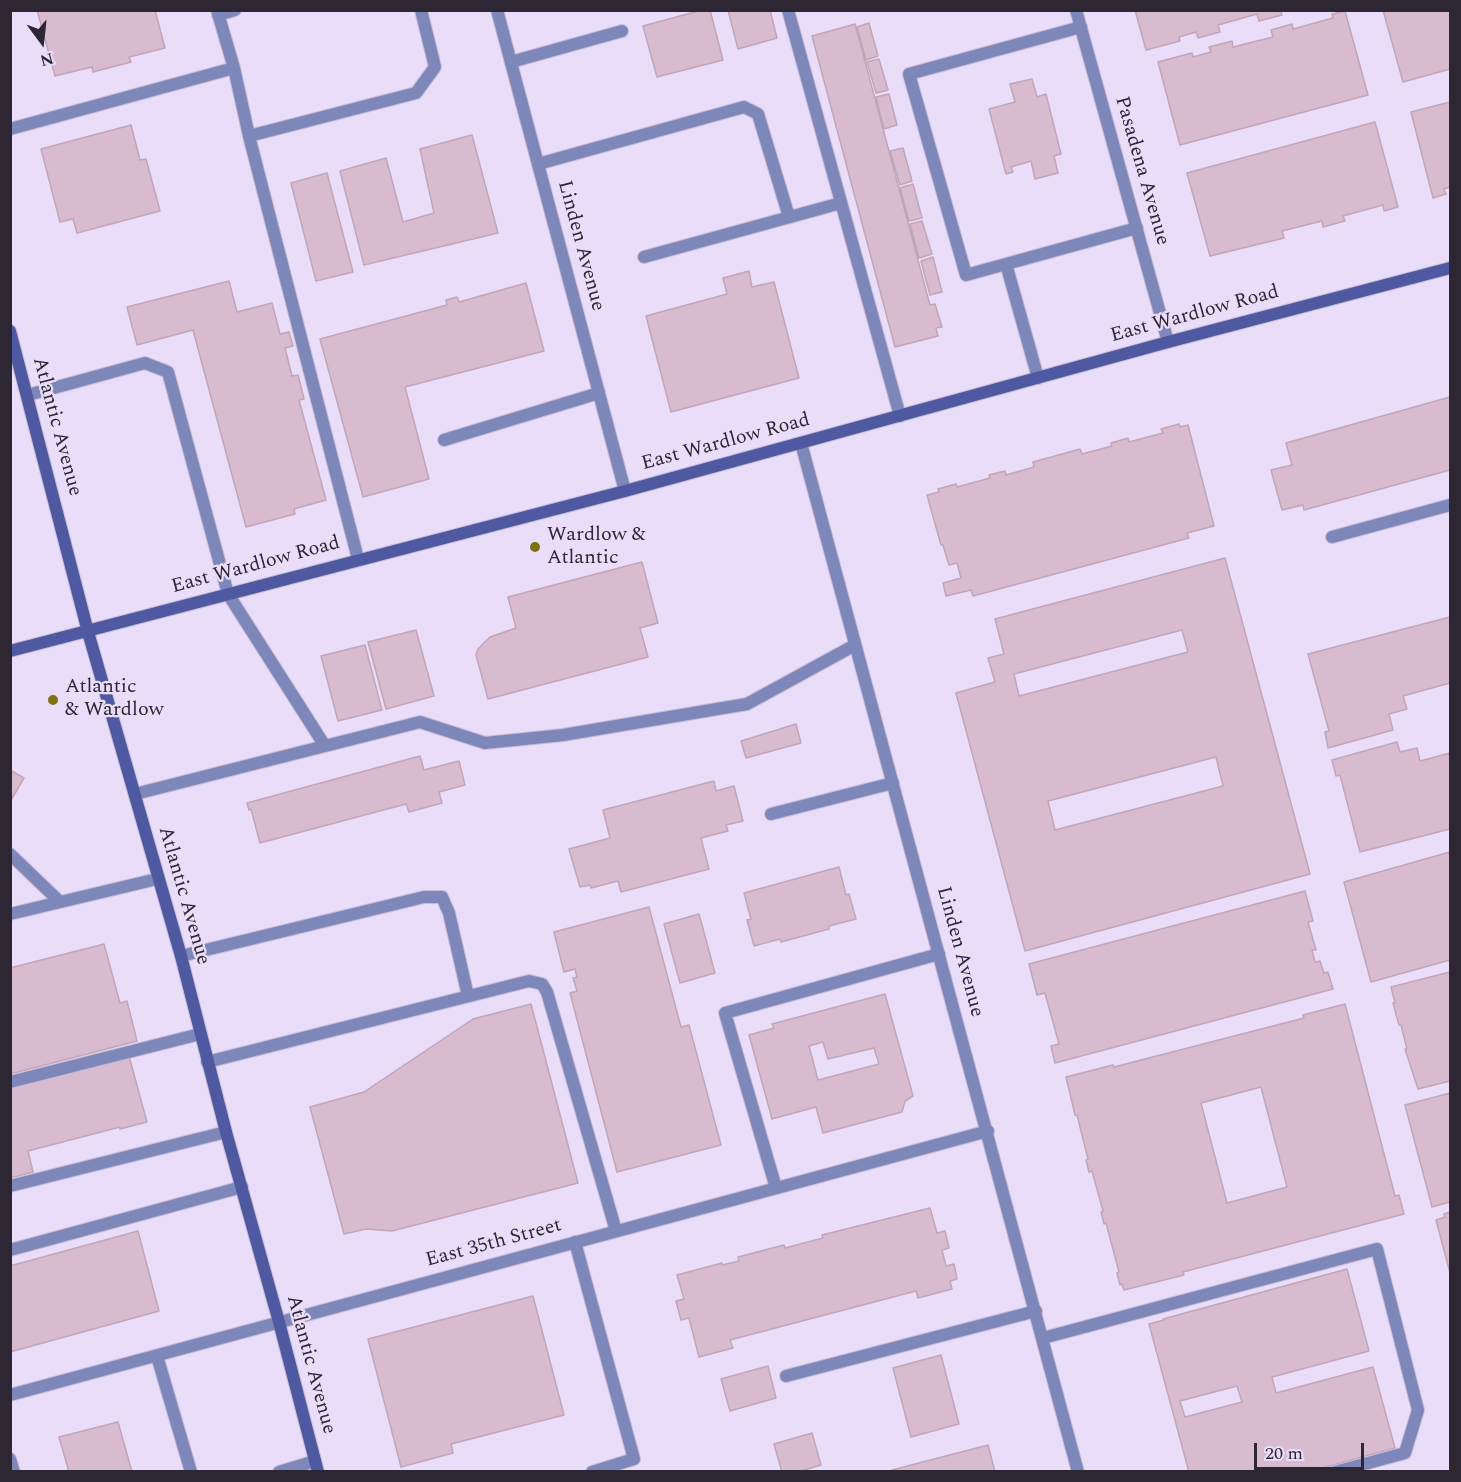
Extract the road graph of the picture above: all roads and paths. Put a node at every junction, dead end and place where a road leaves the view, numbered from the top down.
1 (236, 10) edge
2 (421, 10) edge
3 (497, 10) edge
4 (788, 10) edge
5 (1076, 10) edge
6 (218, 13) edge
7 (1081, 27) junction
8 (622, 31) dead end
9 (511, 62) junction
10 (234, 68) junction
11 (10, 129) edge
12 (249, 136) junction
13 (538, 164) junction
14 (841, 203) junction
15 (789, 217) junction
16 (1137, 228) junction
17 (644, 257) dead end
18 (1006, 264) junction
19 (1450, 268) edge
20 (10, 331) edge
21 (1168, 342) junction
22 (1038, 378) junction
23 (599, 393) junction
24 (28, 395) junction
25 (900, 416) junction
26 (444, 440) dead end
27 (801, 443) junction
28 (626, 491) junction
29 (1450, 505) edge
30 (1332, 537) dead end
31 (358, 559) junction
32 (228, 594) junction
33 (88, 632) junction
34 (855, 645) junction
35 (10, 651) edge
36 (325, 746) junction
37 (893, 783) junction
38 (135, 794) junction
39 (771, 814) dead end
40 (10, 854) edge
41 (157, 879) junction
42 (60, 902) junction
43 (10, 914) edge
44 (939, 954) junction
45 (181, 957) junction
46 (468, 996) junction
47 (200, 1034) junction
48 (207, 1062) junction
49 (10, 1082) edge
50 (988, 1131) junction
51 (226, 1132) junction
52 (10, 1186) edge
53 (242, 1187) junction
54 (776, 1188) junction
55 (616, 1231) junction
56 (574, 1242) junction
57 (10, 1250) edge
58 (1036, 1311) junction
59 (279, 1322) junction
60 (1043, 1338) junction
61 (157, 1356) junction
62 (786, 1376) dead end
63 (10, 1395) edge
64 (10, 1460) edge
65 (317, 1466) edge
66 (14, 1472) edge
67 (191, 1472) edge
68 (279, 1472) edge
69 (592, 1472) edge
70 (1078, 1472) edge
71 (1335, 1472) edge

1 - 6 street
2 - 12 street
3 - 9 street, Linden Avenue
4 - 14 street
5 - 7 street, Pasadena Avenue
6 - 10 street
7 - 16 street, Pasadena Avenue
7 - 18 street
8 - 9 street
9 - 13 street, Linden Avenue
10 - 11 street
10 - 12 street
12 - 31 street
13 - 15 street
13 - 23 street, Linden Avenue
14 - 15 street
14 - 25 street
15 - 17 street
16 - 18 street
16 - 21 street, Pasadena Avenue
18 - 22 street
19 - 21 main road, East Wardlow Road
20 - 24 main road, Atlantic Avenue
21 - 22 main road, East Wardlow Road
22 - 25 main road, East Wardlow Road
23 - 26 street
23 - 28 street, Linden Avenue
24 - 32 street
24 - 33 main road, Atlantic Avenue
25 - 27 main road, East Wardlow Road
27 - 28 main road, East Wardlow Road
27 - 34 street, Linden Avenue
28 - 31 main road, East Wardlow Road
29 - 30 street
31 - 32 main road, East Wardlow Road
32 - 33 main road, East Wardlow Road
32 - 36 street
33 - 35 main road, East Wardlow Road
33 - 38 main road, Atlantic Avenue
34 - 36 street
34 - 37 street, Linden Avenue
36 - 38 street
37 - 39 street
37 - 44 street, Linden Avenue
38 - 41 main road, Atlantic Avenue
40 - 42 street
41 - 42 street
41 - 45 main road, Atlantic Avenue
42 - 43 street
44 - 50 street, Linden Avenue
44 - 54 street
45 - 46 street
45 - 47 main road, Atlantic Avenue
46 - 48 street
46 - 55 street
47 - 48 main road, Atlantic Avenue
47 - 49 street
48 - 51 main road, Atlantic Avenue
50 - 54 street, East 35th Street
50 - 58 street, Linden Avenue
51 - 52 street
51 - 53 main road, Atlantic Avenue
53 - 57 street
53 - 59 main road, Atlantic Avenue
54 - 55 street, East 35th Street
55 - 56 street, East 35th Street
56 - 59 street, East 35th Street
56 - 69 street
58 - 60 street, Linden Avenue
58 - 62 street
59 - 61 street, East 35th Street
59 - 65 main road, Atlantic Avenue
60 - 70 street, Linden Avenue
60 - 71 street
61 - 63 street, East 35th Street
61 - 67 street
64 - 66 street
65 - 68 street

